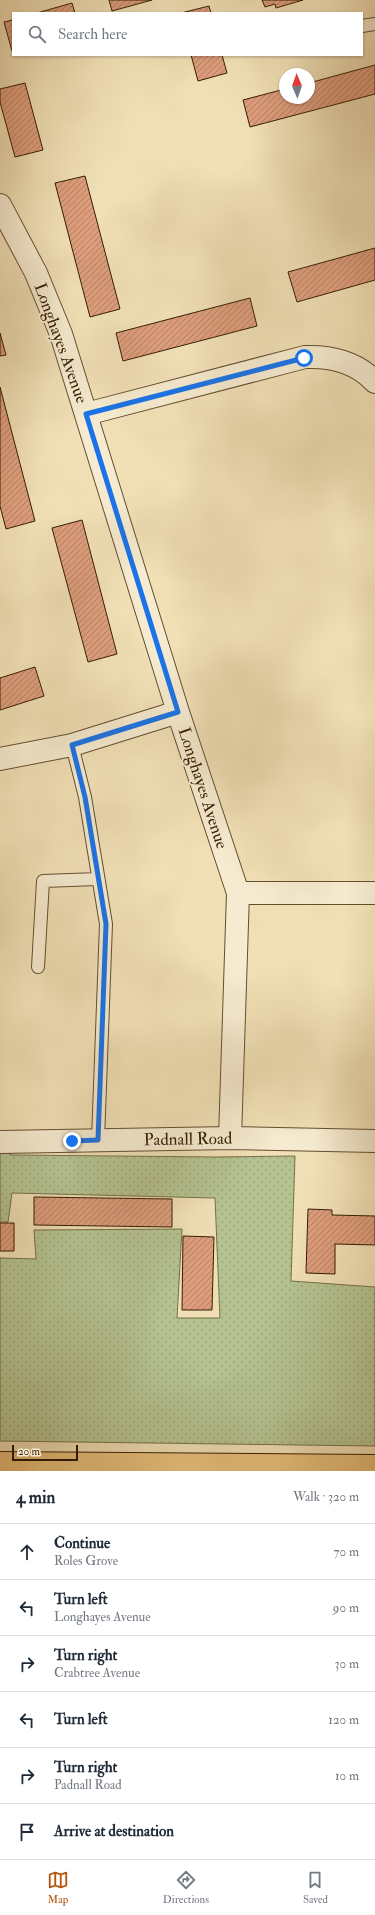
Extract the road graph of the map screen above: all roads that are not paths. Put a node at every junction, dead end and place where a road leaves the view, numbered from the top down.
1 (375, 24) edge
2 (363, 26) edge
3 (0, 205) edge
4 (375, 382) edge
5 (86, 414) junction
6 (178, 712) junction
7 (72, 745) junction
8 (0, 759) edge
9 (98, 879) junction
10 (238, 893) junction
11 (375, 893) edge
12 (38, 967) dead end
13 (230, 1138) junction
14 (98, 1140) junction
15 (375, 1141) edge
16 (0, 1142) edge
17 (0, 1463) edge
18 (375, 1466) edge

1 - 2 lane
3 - 5 street, Longhayes Avenue
4 - 5 street
5 - 6 street, Longhayes Avenue
6 - 7 street
6 - 10 street, Longhayes Avenue
7 - 8 street
7 - 9 lane
9 - 12 lane
9 - 14 lane
10 - 11 street
10 - 13 street, Longhayes Avenue
13 - 14 street, Padnall Road
13 - 15 street, Padnall Road
14 - 16 street, Padnall Road
17 - 18 highway

